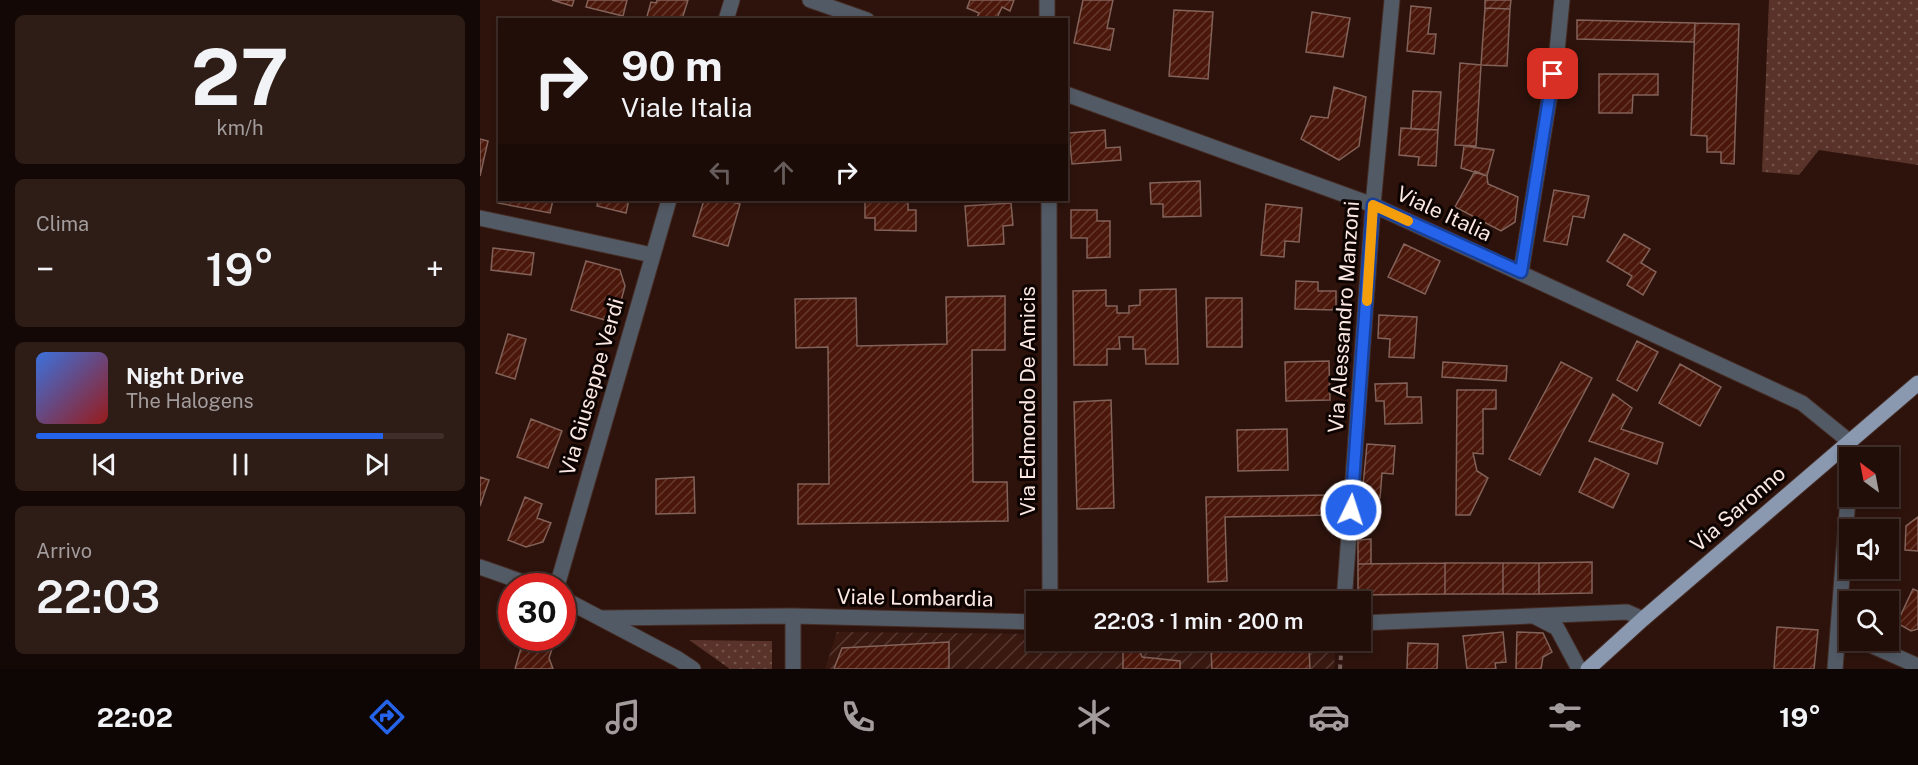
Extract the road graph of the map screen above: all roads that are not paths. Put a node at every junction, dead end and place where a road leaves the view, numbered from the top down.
1 (732, 0) edge
2 (810, 0) edge
3 (1047, 0) edge
4 (1392, 0) edge
5 (1562, 0) edge
6 (727, 18) edge
7 (861, 18) edge
8 (1047, 18) edge
9 (1068, 95) edge
10 (669, 201) edge
11 (1049, 201) edge
12 (1373, 205) junction
13 (480, 218) edge
14 (652, 255) junction
15 (1521, 272) junction
16 (1918, 383) edge
17 (1850, 441) junction
18 (1850, 447) edge
19 (1849, 507) edge
20 (480, 567) edge
21 (498, 573) edge
22 (561, 573) edge
23 (1050, 591) edge
24 (1345, 591) edge
25 (1846, 591) edge
26 (576, 605) edge
27 (1532, 615) junction
28 (793, 616) junction
29 (602, 618) junction
30 (1643, 619) junction
31 (1026, 622) edge
32 (1371, 622) edge
33 (1840, 651) edge
34 (1885, 651) edge
35 (676, 664) edge
36 (1918, 666) edge
37 (693, 669) edge
38 (793, 669) edge
39 (1579, 669) edge
40 (1588, 669) edge
41 (1835, 669) edge

1 - 6 street
2 - 7 street
3 - 8 street
4 - 12 street, Via Alessandro Manzoni
5 - 15 street
9 - 12 street, Viale Italia
10 - 14 street, Via Giuseppe Verdi
11 - 23 street, Via Edmondo De Amicis
12 - 15 street, Viale Italia
12 - 24 street, Via Alessandro Manzoni
13 - 14 street
14 - 22 street, Via Giuseppe Verdi
15 - 17 street, Viale Italia
16 - 17 main road, Via Saronno
17 - 18 street
17 - 30 main road, Via Saronno
19 - 25 street
20 - 21 street
26 - 29 street, Viale Lombardia
27 - 30 street
27 - 32 street
27 - 39 street
28 - 29 street, Viale Lombardia
28 - 31 street, Viale Lombardia
28 - 38 street
29 - 35 street, Viale Lombardia
30 - 40 main road, Via Saronno
33 - 41 street
34 - 36 street
35 - 37 street, Viale Lombardia

